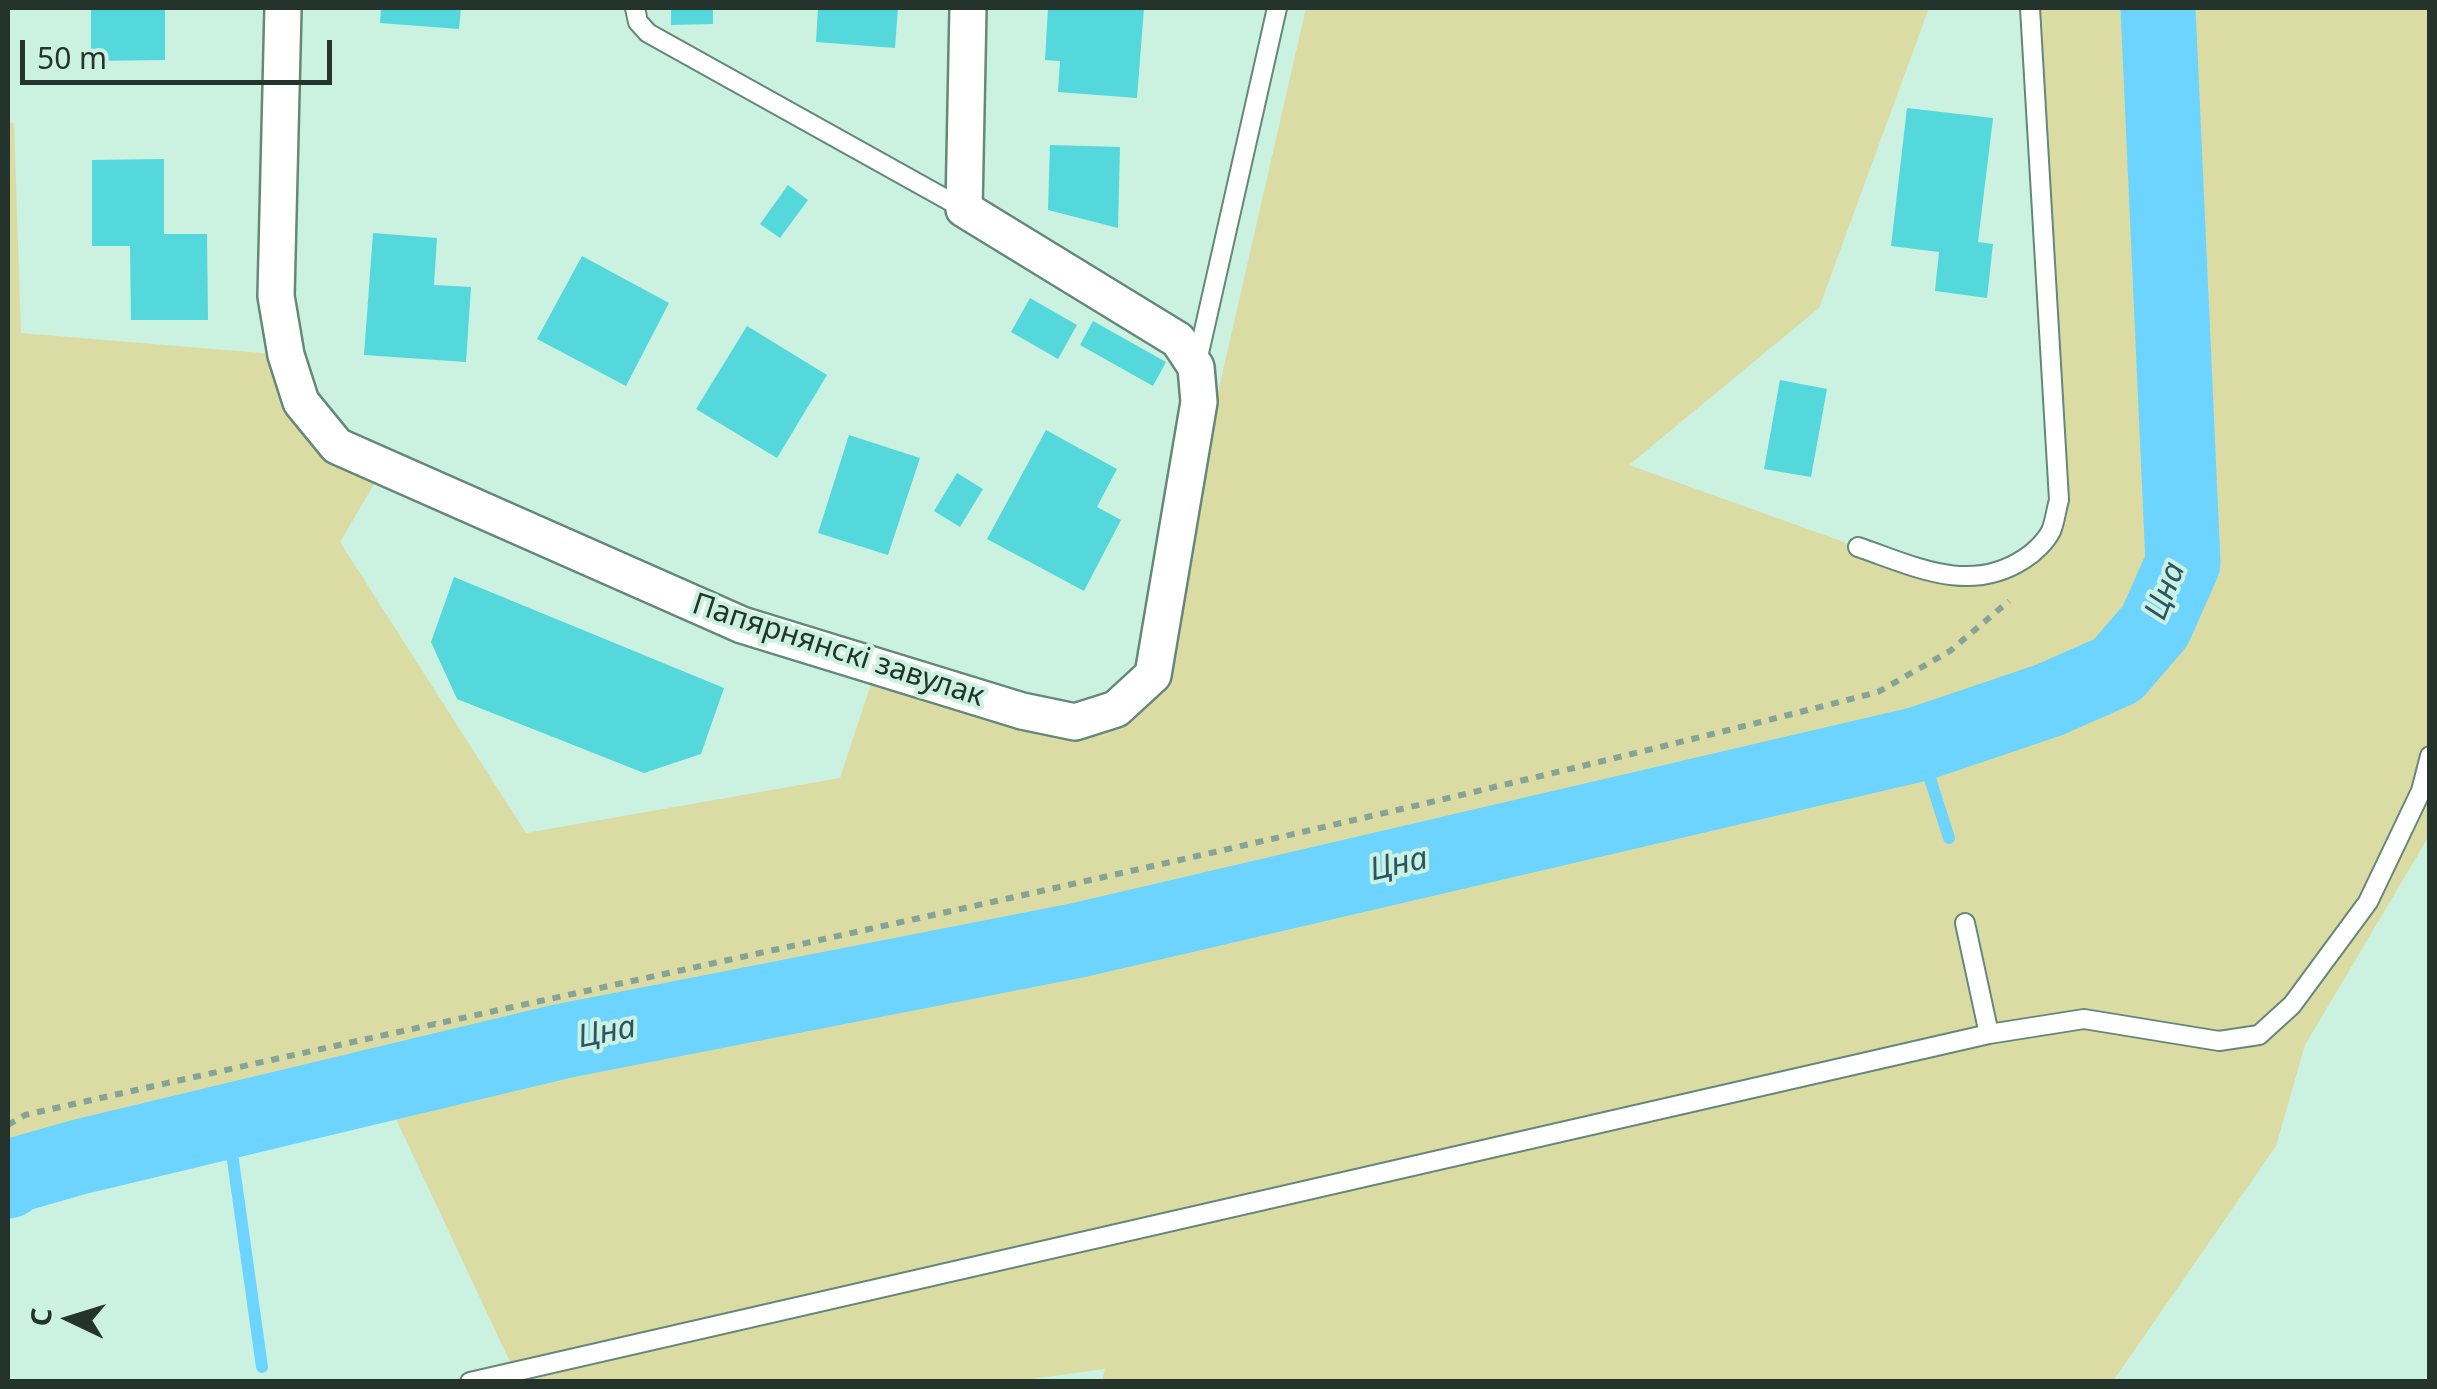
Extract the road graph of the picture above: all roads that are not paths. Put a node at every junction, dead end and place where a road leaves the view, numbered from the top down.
1 (283, 8) edge
2 (635, 8) edge
3 (968, 8) edge
4 (1277, 8) edge
5 (2030, 8) edge
6 (964, 209) junction
7 (1196, 367) junction
8 (1858, 547) dead end
9 (2430, 756) edge
10 (1965, 923) dead end
11 (1990, 1034) junction
12 (470, 1382) edge

1 - 7 street, Папярнянскі завулак
2 - 6 lane
3 - 6 street
4 - 7 lane
5 - 8 lane
6 - 7 street
9 - 11 lane
10 - 11 lane
11 - 12 lane

